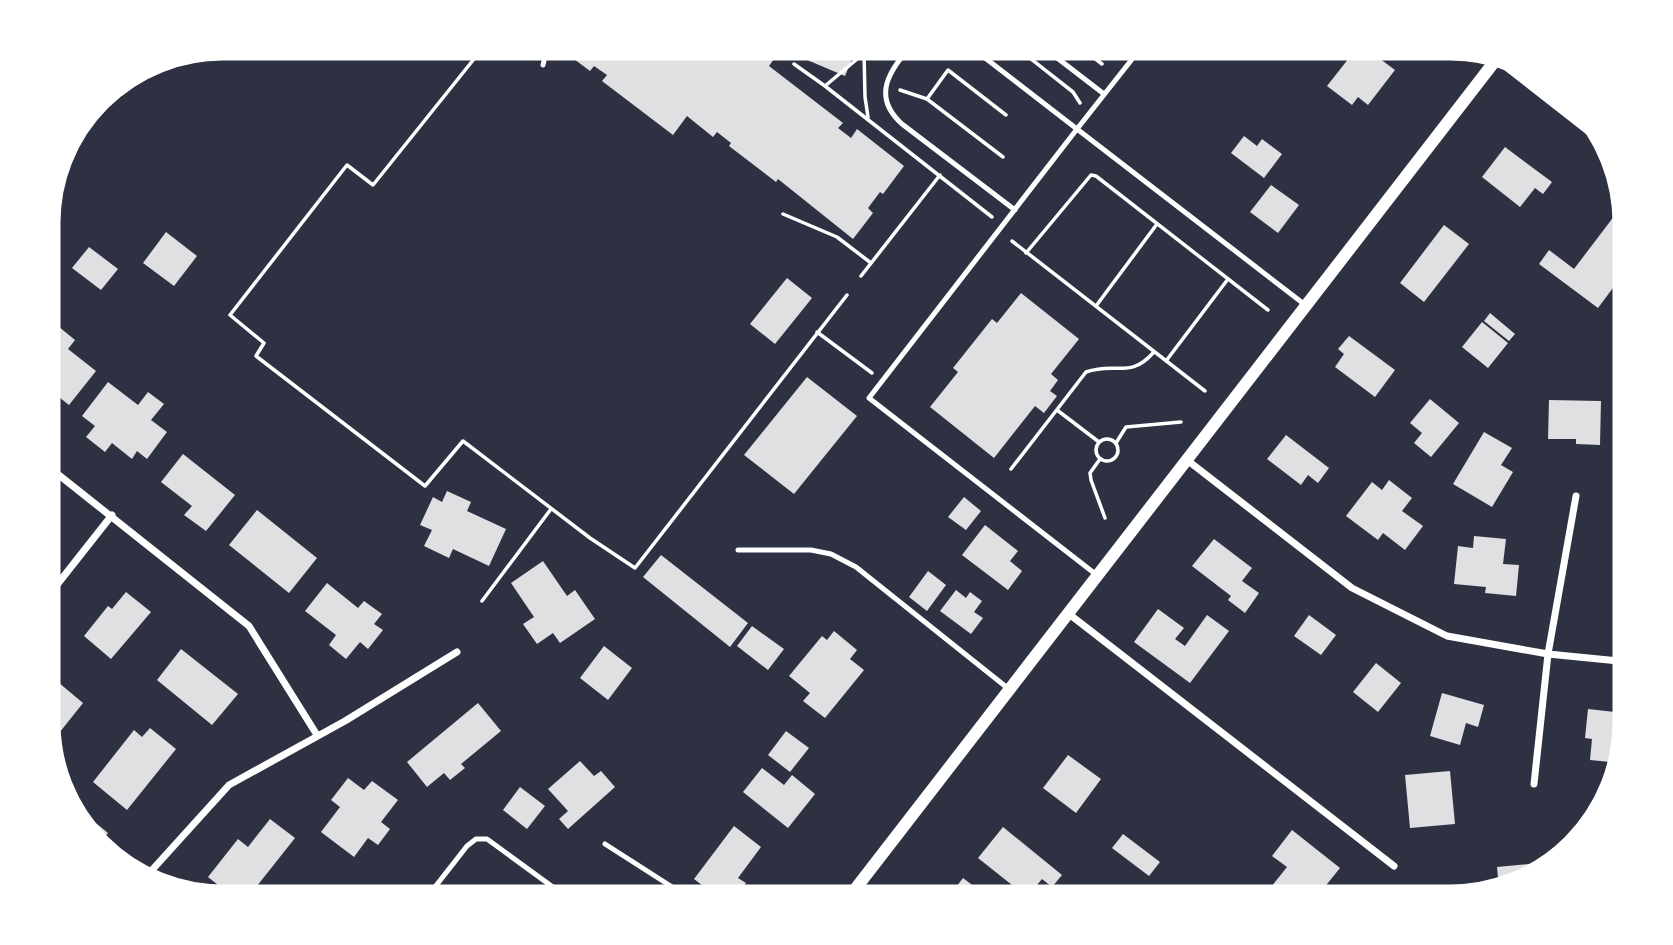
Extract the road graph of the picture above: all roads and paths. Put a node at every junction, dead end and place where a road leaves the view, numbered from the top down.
1 (476, 56) edge
2 (545, 56) edge
3 (864, 56) edge
4 (904, 56) edge
5 (982, 56) edge
6 (1027, 56) edge
7 (1055, 56) edge
8 (1092, 56) edge
9 (1134, 56) edge
10 (1493, 62) edge
11 (794, 64) dead end
12 (1102, 64) dead end
13 (543, 65) dead end
14 (1511, 68) edge
15 (865, 80) junction
16 (872, 82) dead end
17 (825, 86) dead end
18 (900, 90) dead end
19 (1104, 94) junction
20 (927, 99) junction
21 (1080, 103) dead end
22 (1006, 114) dead end
23 (869, 119) dead end
24 (1587, 127) edge
25 (1077, 130) junction
26 (1003, 158) dead end
27 (940, 175) dead end
28 (1015, 210) junction
29 (783, 214) dead end
30 (1157, 224) junction
31 (1012, 241) dead end
32 (1026, 253) junction
33 (871, 263) junction
34 (861, 276) dead end
35 (1228, 279) junction
36 (846, 295) dead end
37 (1096, 306) junction
38 (1306, 306) junction
39 (1268, 310) dead end
40 (817, 332) junction
41 (1154, 352) junction
42 (1166, 361) junction
43 (858, 362) dead end
44 (1205, 391) dead end
45 (1057, 410) junction
46 (1181, 422) dead end
47 (1099, 442) junction
48 (1116, 443) junction
49 (1100, 459) junction
50 (1187, 460) junction
51 (1011, 469) dead end
52 (56, 472) edge
53 (1576, 496) dead end
54 (551, 509) junction
55 (112, 515) junction
56 (1105, 518) dead end
57 (738, 550) dead end
58 (1098, 576) junction
59 (56, 586) edge
60 (482, 601) dead end
61 (1069, 614) junction
62 (457, 652) dead end
63 (1548, 654) junction
64 (1617, 661) edge
65 (1010, 690) junction
66 (317, 735) junction
67 (1534, 784) dead end
68 (605, 844) dead end
69 (1394, 866) dead end
70 (150, 872) edge
71 (433, 889) edge
72 (556, 889) edge
73 (675, 889) edge
74 (855, 889) edge

1 - 54 path
2 - 13 lane
3 - 15 path
4 - 28 lane
5 - 25 lane
6 - 21 path
7 - 19 lane
8 - 12 path
9 - 19 lane
10 - 38 street
11 - 17 path
14 - 24 street
15 - 16 path
15 - 23 path
18 - 20 path
19 - 25 lane
20 - 22 path
20 - 26 path
25 - 28 lane
25 - 38 lane
27 - 33 path
28 - 58 lane
29 - 33 path
30 - 32 path
30 - 35 path
30 - 37 path
31 - 32 path
32 - 37 path
33 - 34 path
35 - 39 path
35 - 42 path
36 - 40 path
37 - 41 path
38 - 50 street
40 - 43 path
40 - 54 path
41 - 42 path
41 - 45 path
42 - 44 path
45 - 47 path
45 - 51 path
46 - 48 path
47 - 48 path
47 - 49 path
48 - 49 path
49 - 56 path
50 - 58 street
50 - 63 street
52 - 55 street
53 - 63 street
54 - 60 path
55 - 59 street
55 - 66 street
57 - 65 lane
58 - 61 street
61 - 65 street
61 - 69 street
62 - 66 street
63 - 64 street
63 - 67 street
65 - 74 street
66 - 70 street
68 - 73 lane
71 - 72 lane

